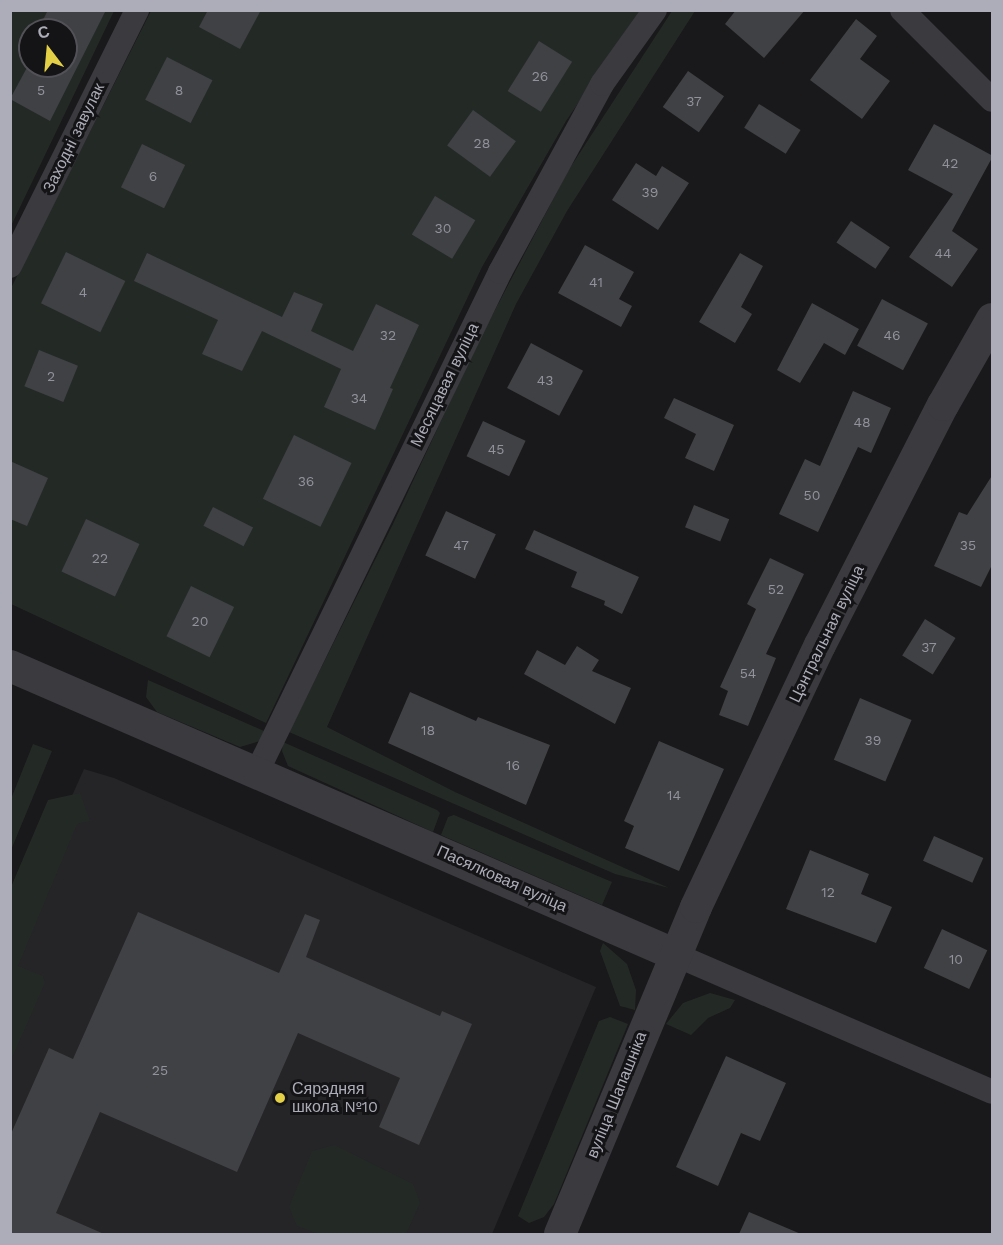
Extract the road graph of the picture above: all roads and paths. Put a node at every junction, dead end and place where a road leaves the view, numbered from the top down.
1 (137, 10) edge
2 (655, 10) edge
3 (902, 10) edge
4 (993, 100) edge
5 (10, 266) edge
6 (993, 319) edge
7 (10, 666) edge
8 (257, 772) junction
9 (676, 955) junction
10 (993, 1092) edge
11 (560, 1234) edge

1 - 5 street, Заходні завулак
2 - 8 street, Месяцавая вуліца
3 - 4 street
6 - 9 street, Цэнтральная вуліца
7 - 8 street, Пасялковая вуліца
8 - 9 street, Пасялковая вуліца
9 - 10 street, Пасялковая вуліца
9 - 11 street, вуліца Шапашніка

